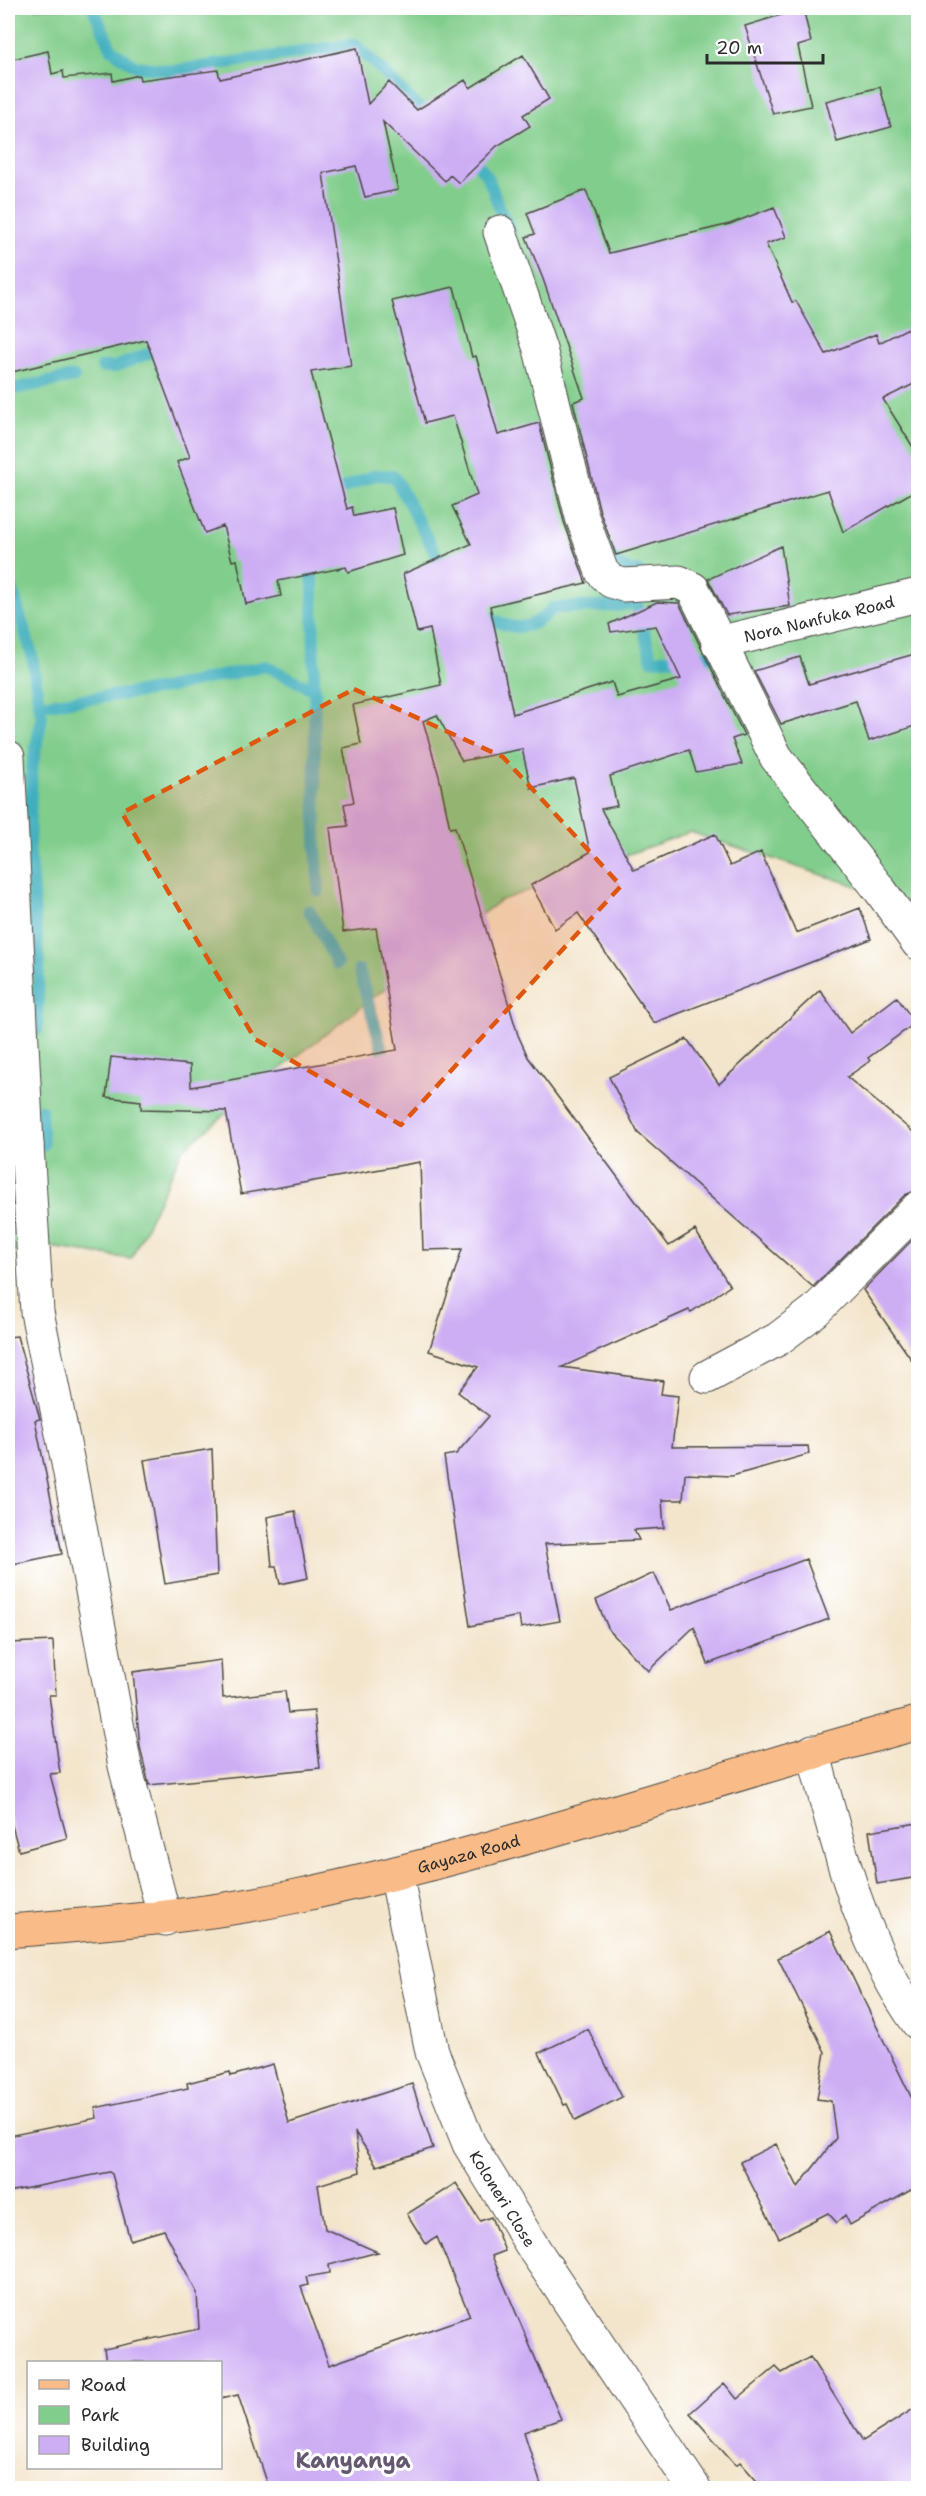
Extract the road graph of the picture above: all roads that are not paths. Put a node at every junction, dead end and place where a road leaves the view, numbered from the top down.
1 (500, 232) dead end
2 (918, 595) edge
3 (718, 643) junction
4 (8, 757) edge
5 (918, 943) edge
6 (17, 1146) edge
7 (918, 1208) edge
8 (706, 1377) dead end
9 (918, 1723) edge
10 (813, 1751) junction
11 (396, 1873) junction
12 (165, 1919) junction
13 (8, 1931) edge
14 (918, 2023) edge
15 (694, 2488) edge

1 - 3 street
2 - 3 street, Nora Nanfuka Road
3 - 5 street
4 - 6 street
6 - 12 street
7 - 8 street
9 - 10 main road, Gayaza Road
10 - 11 main road, Gayaza Road
10 - 14 street
11 - 12 main road, Gayaza Road
11 - 15 street, Koloneri Close
12 - 13 main road, Gayaza Road

